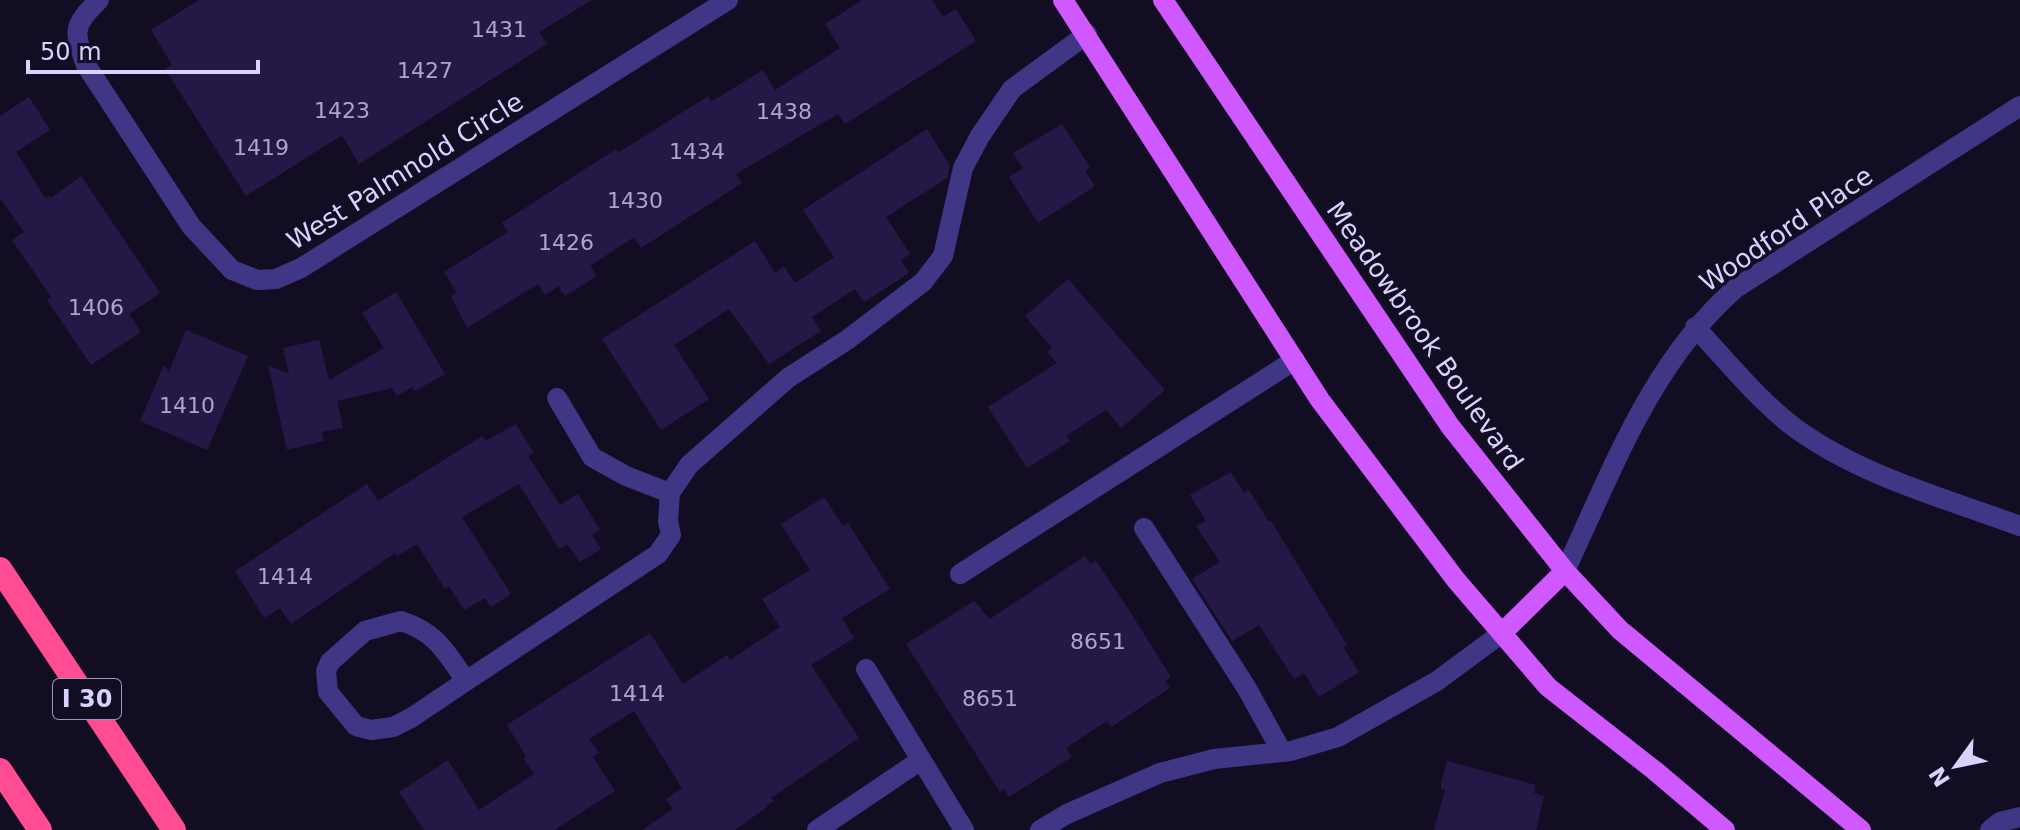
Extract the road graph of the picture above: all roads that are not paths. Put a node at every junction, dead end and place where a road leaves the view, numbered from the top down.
1 (99, 0) edge
2 (728, 0) edge
3 (1063, 0) edge
4 (1163, 0) edge
5 (1087, 34) junction
6 (2020, 106) edge
7 (1695, 327) junction
8 (1295, 360) junction
9 (557, 398) dead end
10 (670, 493) junction
11 (2020, 526) edge
12 (1144, 528) dead end
13 (0, 569) edge
14 (1565, 571) junction
15 (960, 574) dead end
16 (1502, 633) junction
17 (866, 669) dead end
18 (466, 681) junction
19 (99, 716) junction
20 (1282, 752) junction
21 (921, 760) junction
22 (0, 770) edge
23 (2020, 817) edge
24 (31, 830) edge
25 (40, 830) edge
26 (174, 830) edge
27 (194, 830) edge
28 (817, 830) edge
29 (964, 830) edge
30 (1040, 830) edge
31 (1725, 830) edge
32 (1861, 830) edge
33 (1990, 830) edge

1 - 2 street, West Palmnold Circle
3 - 5 main road
4 - 14 main road, Meadowbrook Boulevard
5 - 8 main road
5 - 10 street
6 - 7 street, Woodford Place
7 - 11 street
7 - 14 street, Woodford Place
8 - 15 street
8 - 16 main road
9 - 10 street
10 - 18 street
12 - 20 street
13 - 19 highway, I 30
14 - 16 main road
14 - 32 main road, Meadowbrook Boulevard
16 - 20 street
16 - 31 main road
17 - 21 street
18 - 18 street
19 - 26 highway, I 30
19 - 27 highway
20 - 30 street
21 - 28 street
21 - 29 street
22 - 24 highway
22 - 25 highway
23 - 33 street

